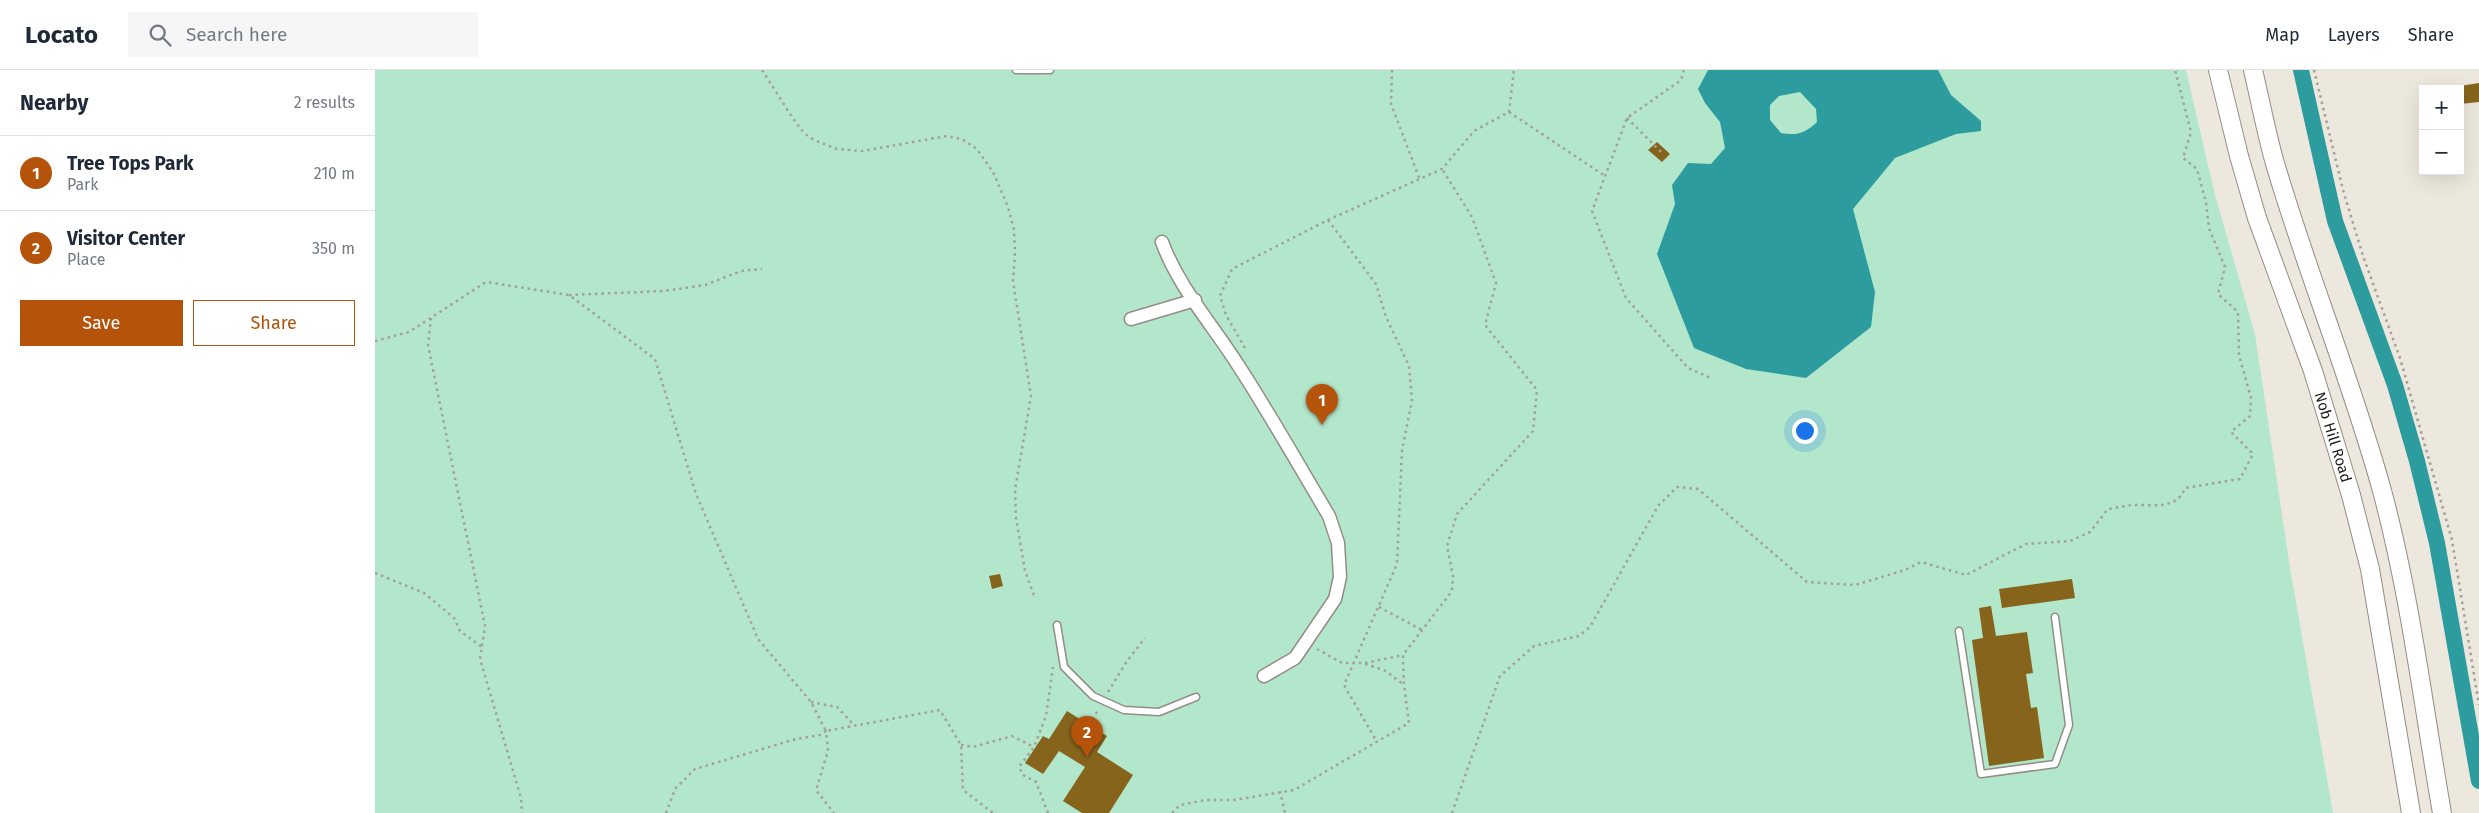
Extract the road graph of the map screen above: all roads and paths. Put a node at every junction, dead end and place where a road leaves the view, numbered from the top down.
1 (761, 70) edge
2 (1016, 70) edge
3 (1050, 70) edge
4 (1392, 70) edge
5 (1514, 70) edge
6 (1684, 70) edge
7 (2175, 70) edge
8 (2218, 70) edge
9 (2253, 70) edge
10 (2314, 70) edge
11 (1509, 112) junction
12 (1627, 118) junction
13 (1661, 152) dead end
14 (1442, 169) junction
15 (1605, 176) junction
16 (1419, 180) junction
17 (1328, 220) junction
18 (1163, 242) dead end
19 (762, 268) dead end
20 (569, 295) junction
21 (1195, 300) junction
22 (1226, 315) dead end
23 (431, 318) junction
24 (1131, 318) dead end
25 (375, 341) edge
26 (1713, 380) dead end
27 (375, 573) edge
28 (1035, 598) dead end
29 (1379, 607) junction
30 (2055, 617) dead end
31 (1057, 625) dead end
32 (1422, 630) junction
33 (1959, 631) dead end
34 (1145, 638) dead end
35 (1306, 642) junction
36 (482, 647) junction
37 (1403, 655) junction
38 (1355, 663) junction
39 (1363, 663) junction
40 (1053, 667) dead end
41 (1264, 676) dead end
42 (1404, 685) junction
43 (1196, 697) dead end
44 (1103, 701) junction
45 (811, 702) junction
46 (2479, 705) edge
47 (855, 725) junction
48 (1089, 725) dead end
49 (825, 731) junction
50 (1377, 742) junction
51 (961, 745) junction
52 (1033, 747) junction
53 (1280, 791) junction
54 (522, 813) edge
55 (666, 813) edge
56 (833, 813) edge
57 (997, 813) edge
58 (1048, 813) edge
59 (1172, 813) edge
60 (1285, 813) edge
61 (1452, 813) edge
62 (2411, 813) edge
63 (2442, 813) edge

1 - 28 path
2 - 3 lane
4 - 16 path
5 - 11 path
6 - 12 path
7 - 61 path
8 - 62 main road, Nob Hill Road
9 - 63 main road, Nob Hill Road
10 - 46 path
11 - 14 path
11 - 15 path
12 - 13 path
12 - 15 path
14 - 16 path
14 - 32 path
15 - 26 path
16 - 17 path
17 - 22 path
17 - 29 path
18 - 21 street
19 - 20 path
20 - 23 path
20 - 45 path
21 - 24 street
21 - 35 street
23 - 25 path
23 - 36 path
27 - 36 path
29 - 32 path
29 - 38 path
30 - 33 lane
31 - 44 lane
32 - 37 path
34 - 44 path
35 - 38 path
35 - 41 street
36 - 54 path
37 - 39 path
37 - 42 path
38 - 39 path
38 - 50 path
39 - 42 path
40 - 52 path
42 - 50 path
43 - 44 lane
44 - 48 path
45 - 47 path
45 - 49 path
47 - 49 path
47 - 51 path
49 - 55 path
49 - 56 path
50 - 53 path
51 - 52 path
51 - 57 path
52 - 58 path
53 - 59 path
53 - 60 path

